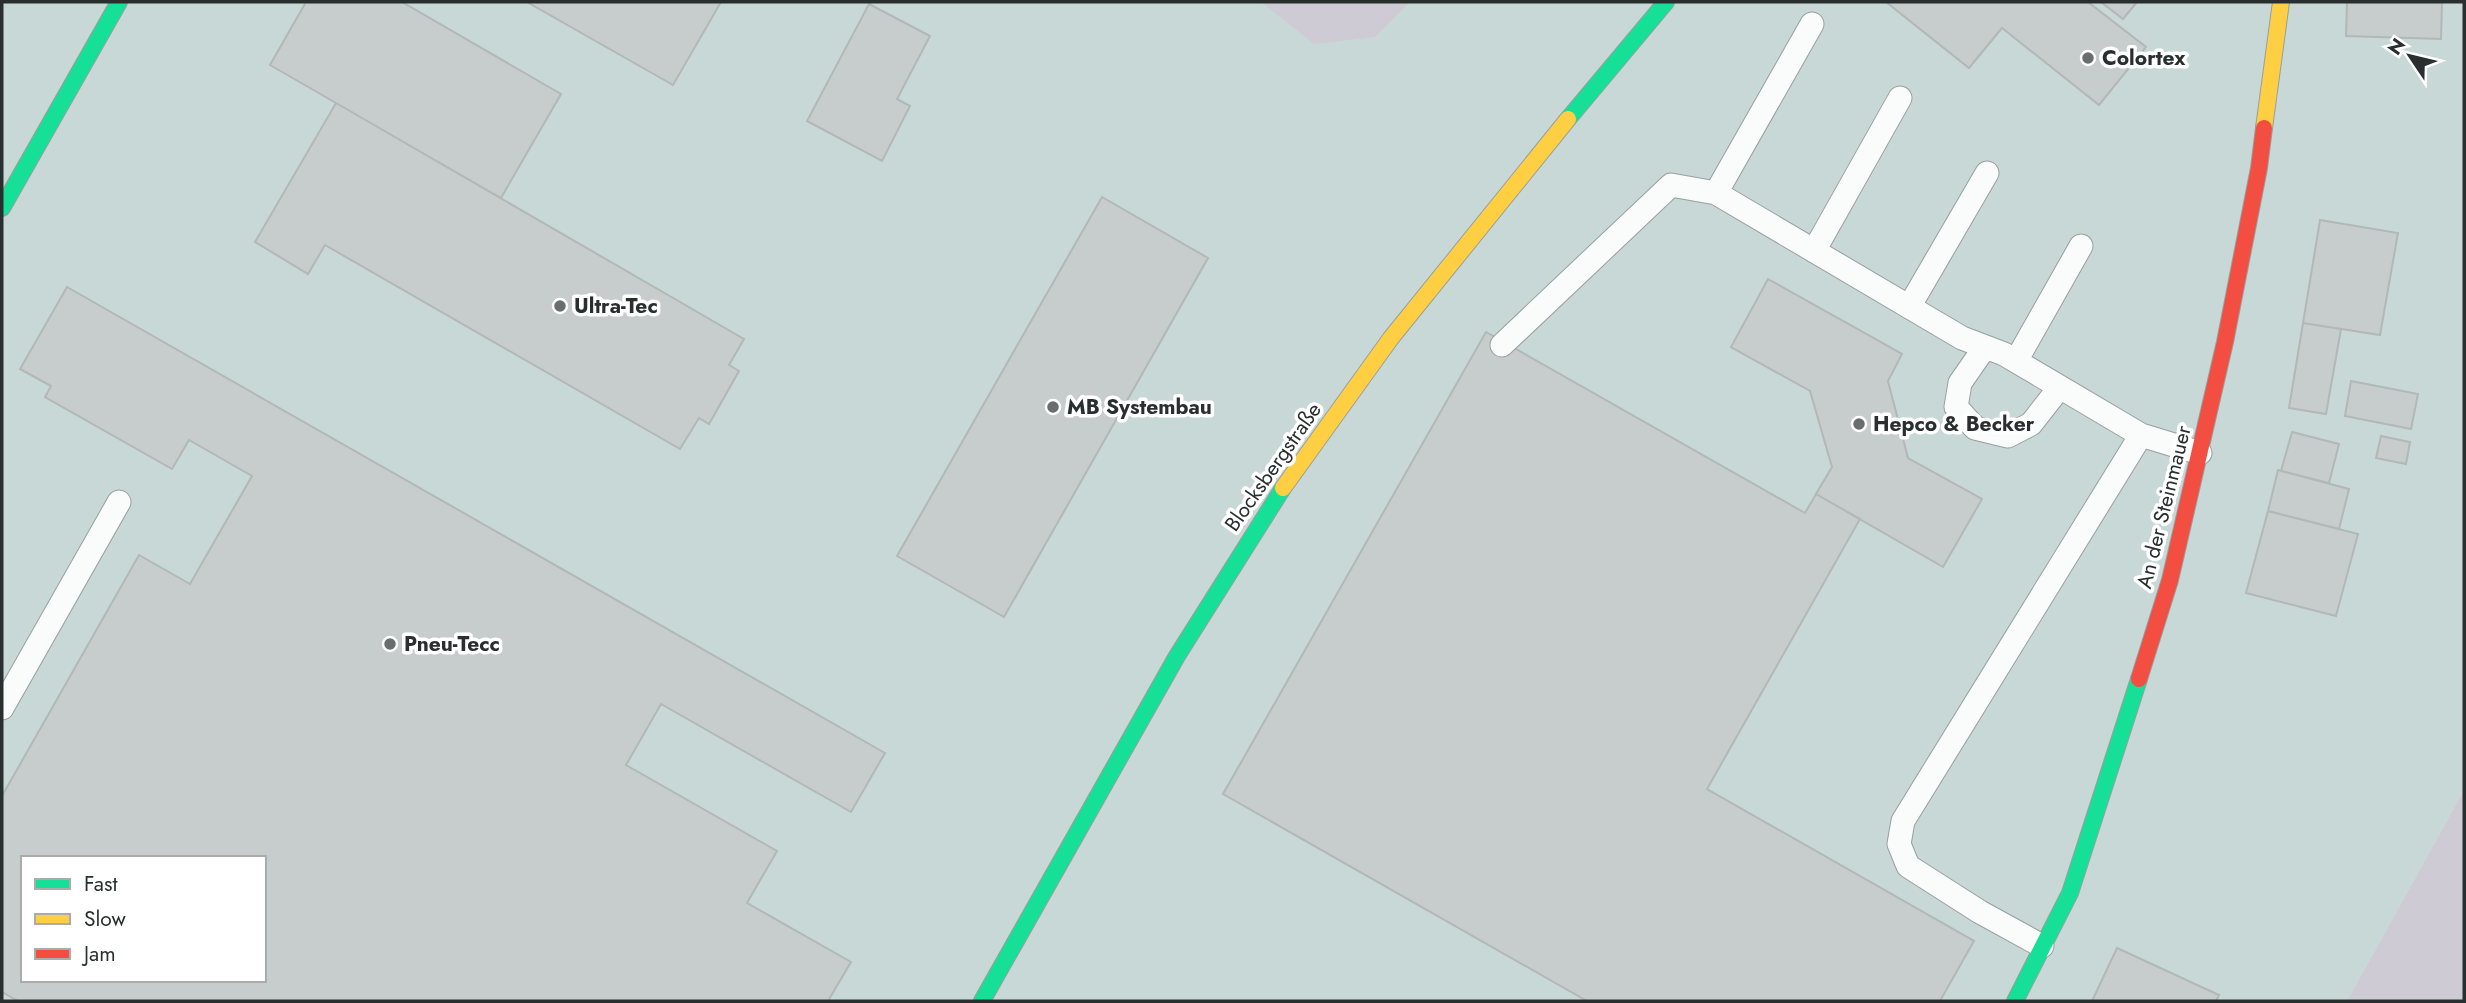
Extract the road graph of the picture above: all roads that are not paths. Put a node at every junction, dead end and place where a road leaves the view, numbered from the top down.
1 (119, 2) edge
2 (1666, 2) edge
3 (2281, 2) edge
4 (1812, 24) dead end
5 (1900, 98) dead end
6 (1987, 173) dead end
7 (1716, 193) junction
8 (2, 208) edge
9 (2081, 246) dead end
10 (1814, 251) junction
11 (1909, 307) junction
12 (1502, 345) dead end
13 (1985, 347) junction
14 (2016, 361) junction
15 (2060, 387) junction
16 (2141, 435) junction
17 (2200, 453) junction
18 (119, 502) dead end
19 (2, 708) edge
20 (2042, 946) junction
21 (982, 1001) edge
22 (2015, 1001) edge

1 - 8 street
2 - 21 street, Blocksbergstraße
3 - 17 street, An der Steinmauer
4 - 7 lane
5 - 10 lane
6 - 11 lane
7 - 10 lane
7 - 12 lane
9 - 14 lane
10 - 11 lane
11 - 13 lane
13 - 14 lane
13 - 15 lane
14 - 15 lane
15 - 16 lane
16 - 17 lane
16 - 20 lane
17 - 20 street, An der Steinmauer
18 - 19 lane
20 - 22 street, An der Steinmauer

